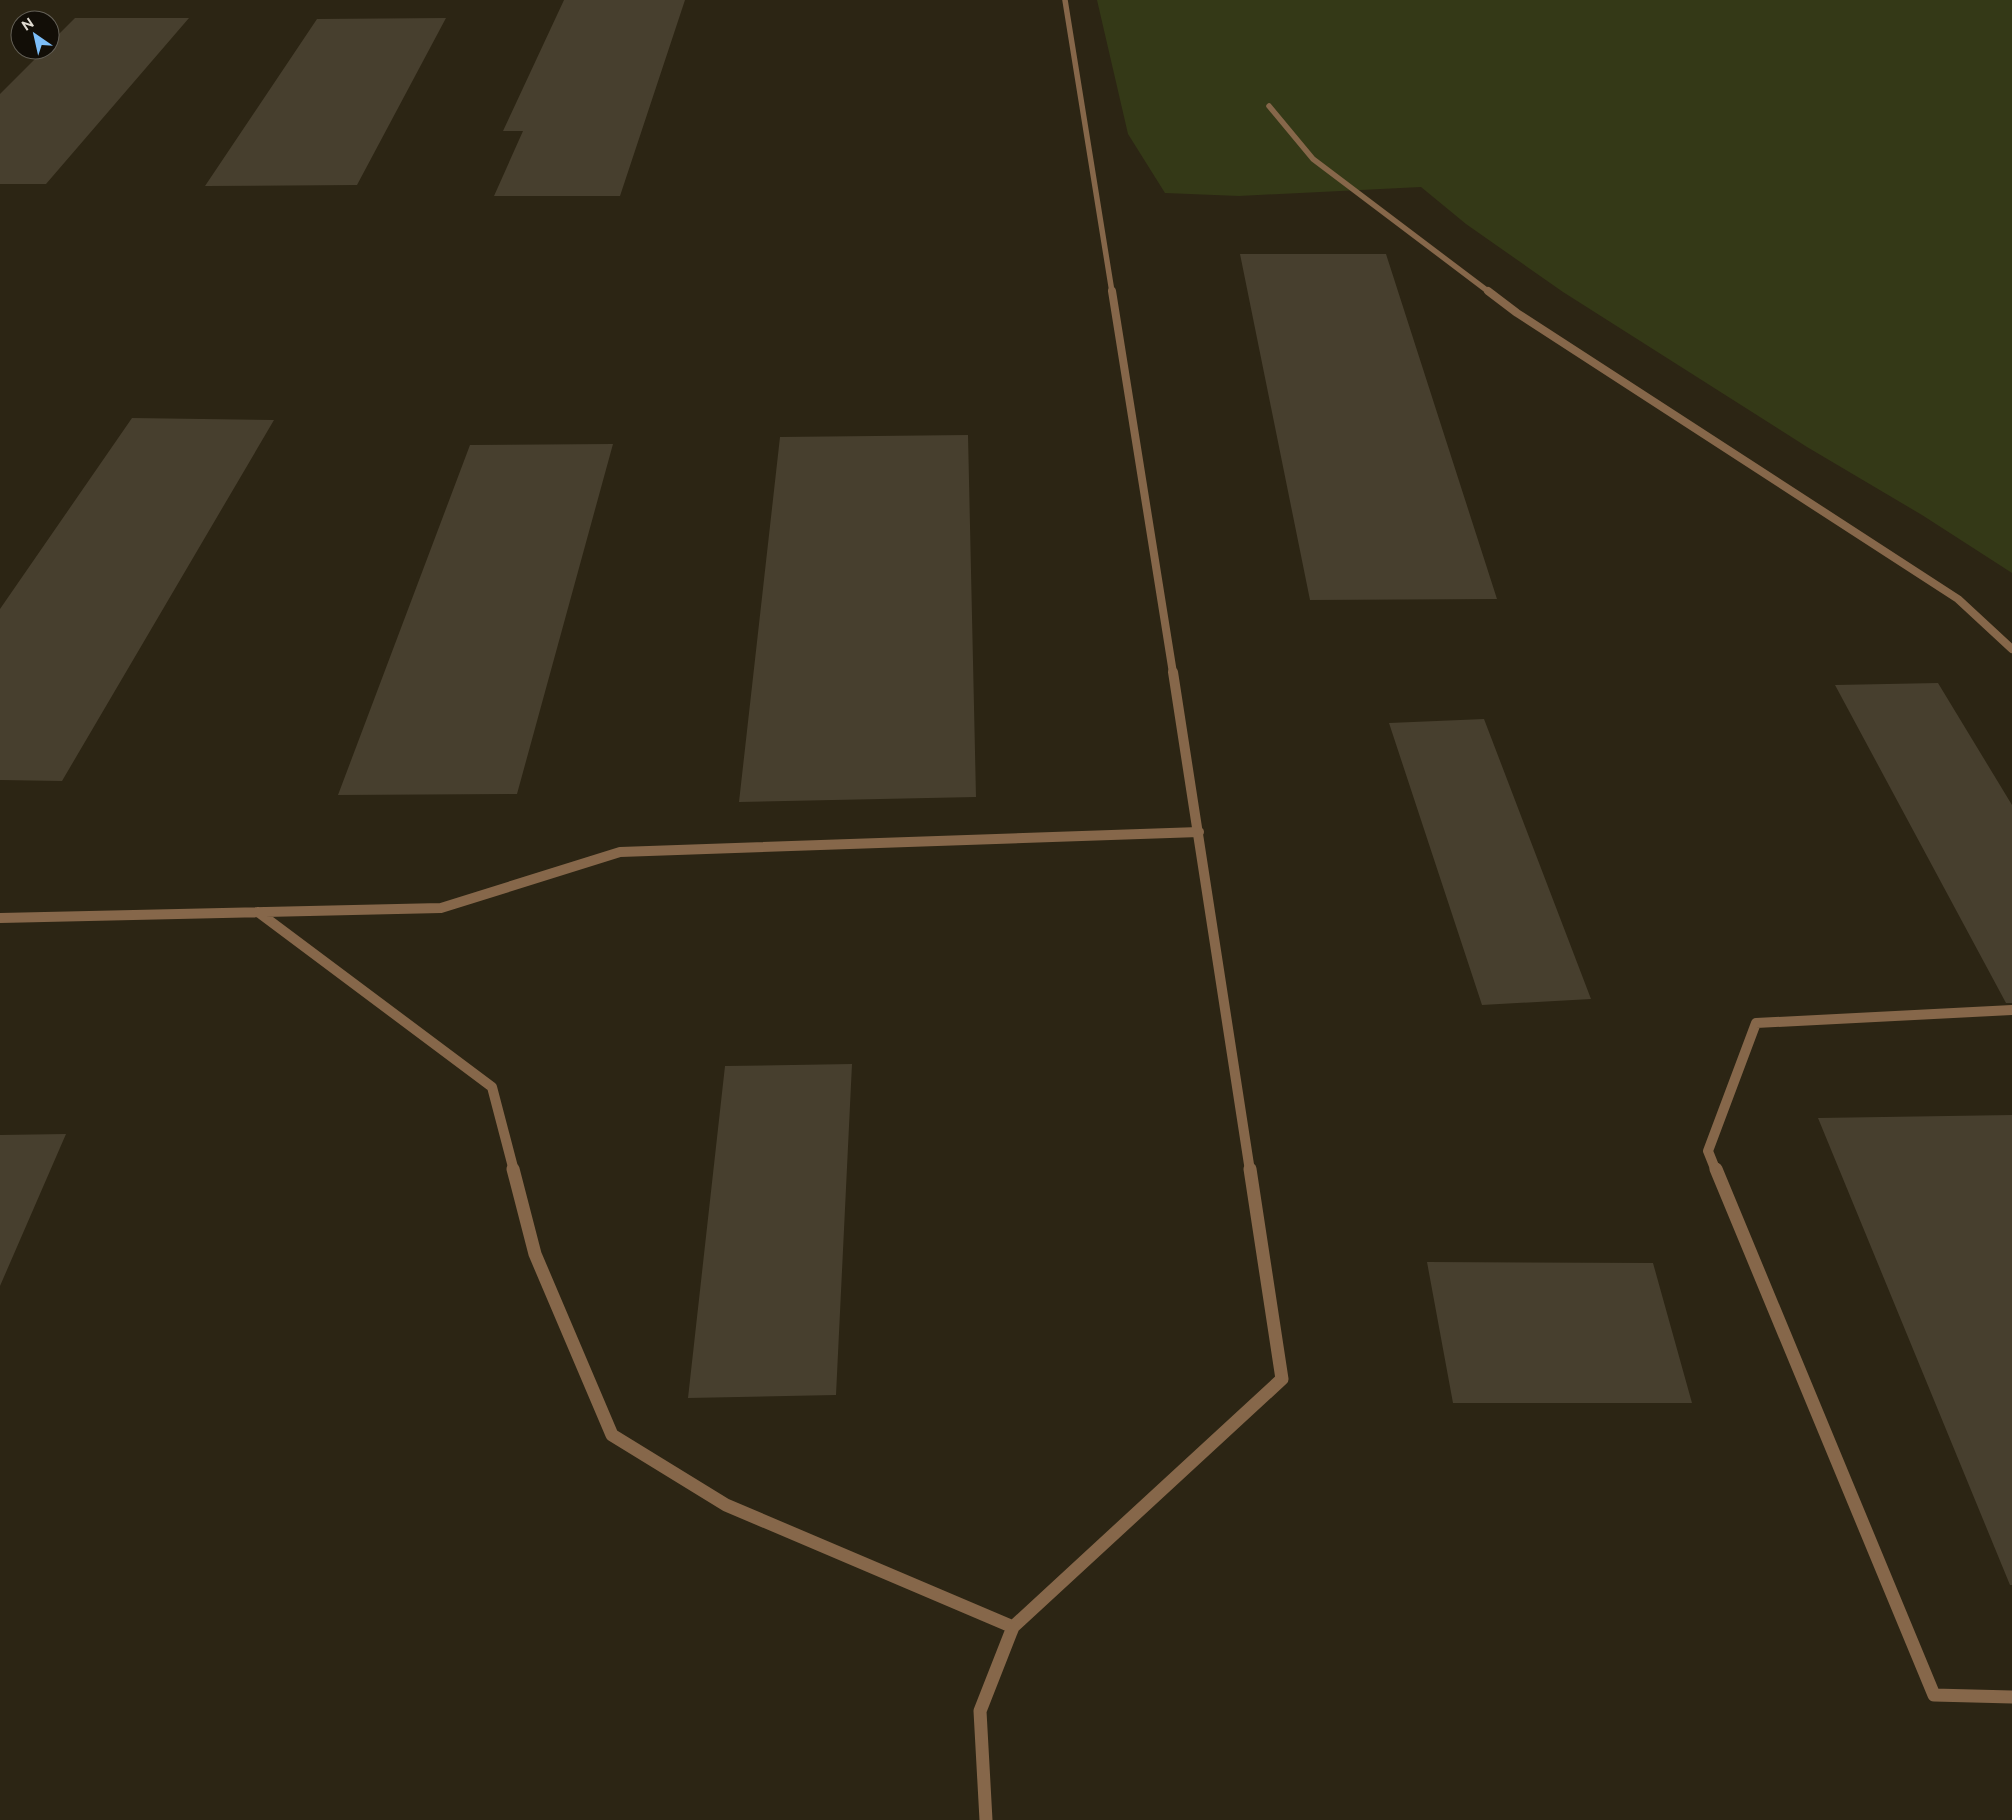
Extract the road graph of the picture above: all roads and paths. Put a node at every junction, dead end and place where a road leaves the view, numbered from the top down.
1 (1065, 0) edge
2 (1269, 106) dead end
3 (2012, 648) edge
4 (1199, 832) junction
5 (258, 912) junction
6 (0, 918) edge
7 (2012, 1010) edge
8 (1013, 1627) junction
9 (2012, 1697) edge
10 (986, 1820) edge

1 - 4 lane
2 - 3 lane
4 - 5 lane
4 - 8 lane
5 - 6 lane
5 - 8 lane
7 - 9 lane
8 - 10 lane

